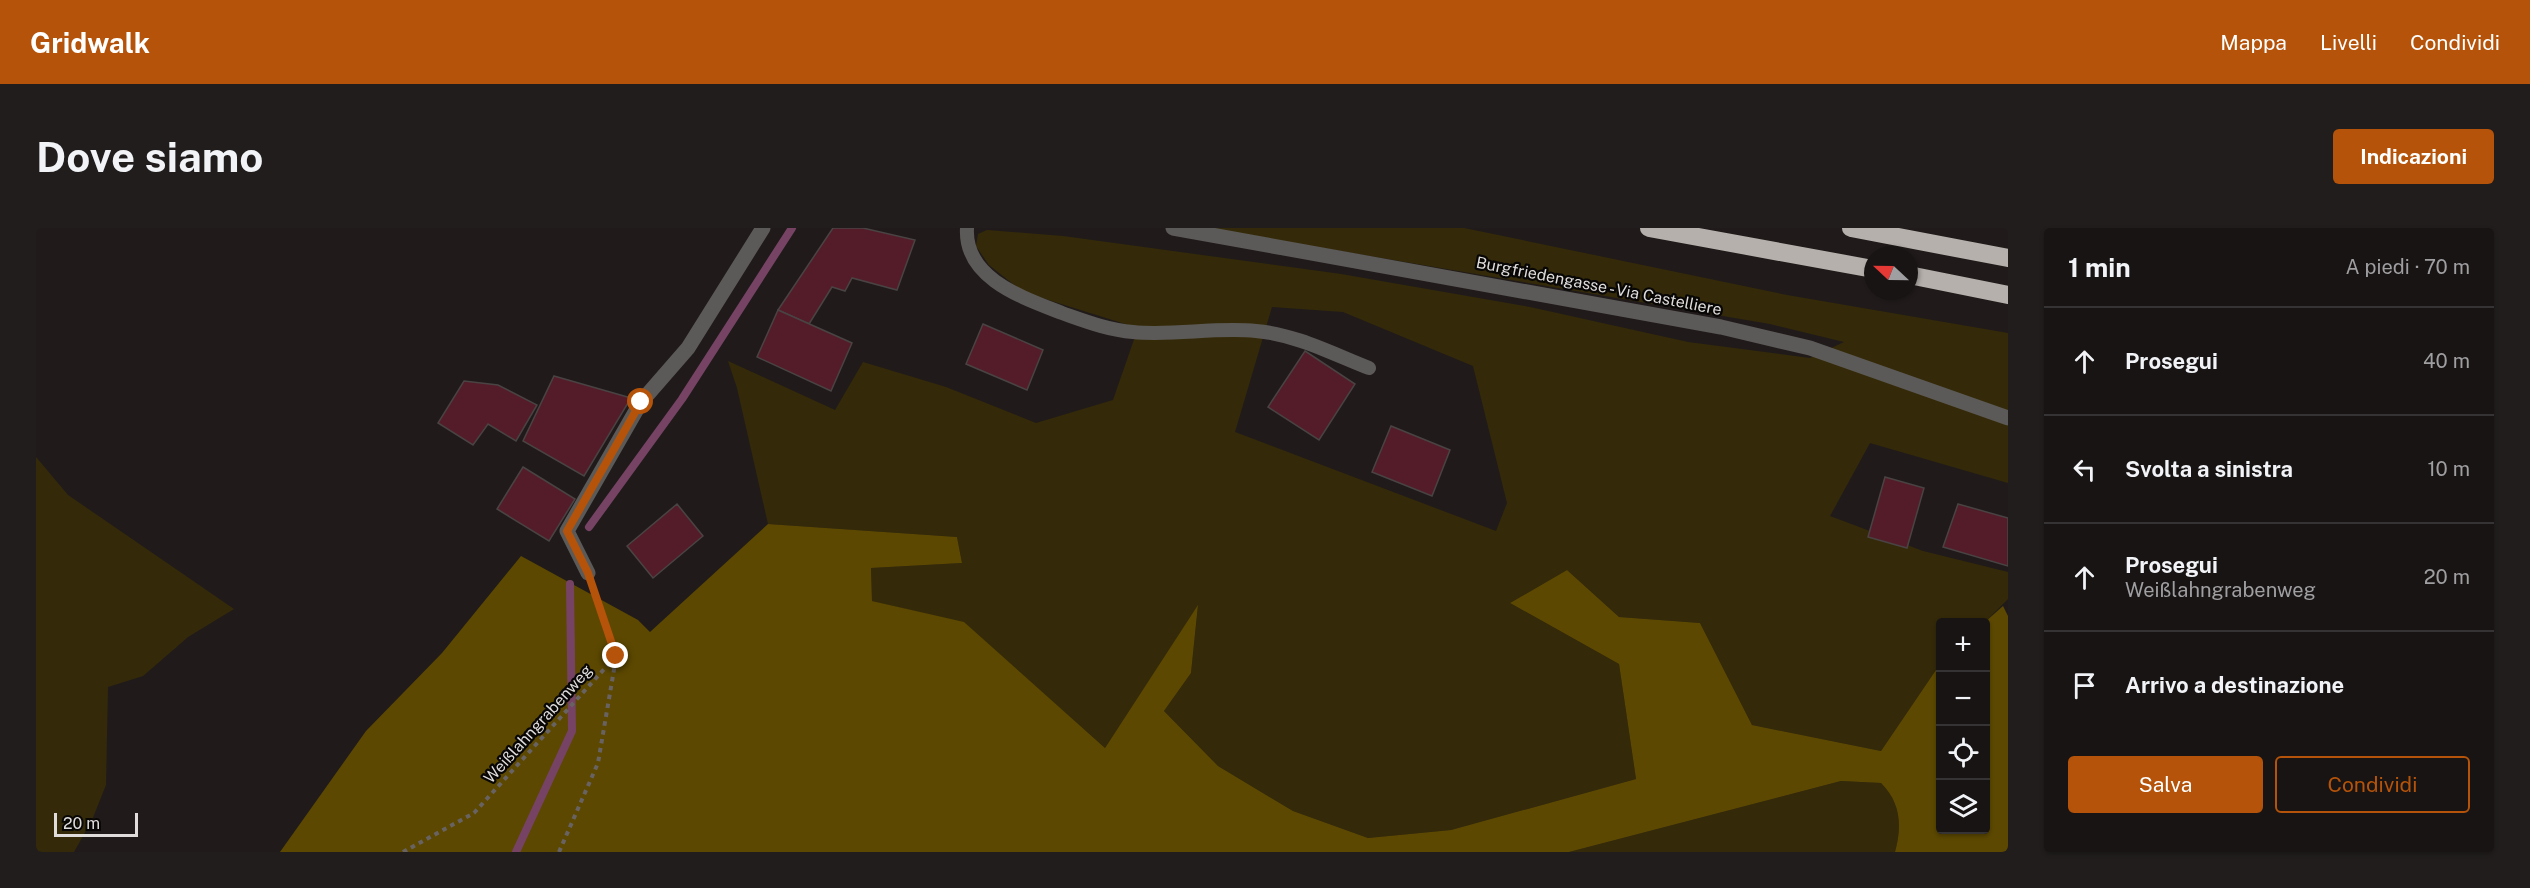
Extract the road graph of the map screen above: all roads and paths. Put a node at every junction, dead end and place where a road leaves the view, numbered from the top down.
1 (764, 228) edge
2 (967, 228) edge
3 (1173, 228) edge
4 (1648, 228) edge
5 (1851, 228) edge
6 (2008, 258) edge
7 (1864, 267) edge
8 (1918, 277) edge
9 (2008, 295) edge
10 (1369, 368) dead end
11 (2008, 418) edge
12 (588, 573) joint
13 (616, 656) junction
14 (403, 852) edge
15 (559, 852) edge

1 - 12 street
2 - 10 lane
3 - 11 street, Burgfriedengasse - Via Castelliere
4 - 7 highway
5 - 6 highway
8 - 9 highway
12 - 13 path
13 - 14 path, Weißlahngrabenweg
13 - 15 path

